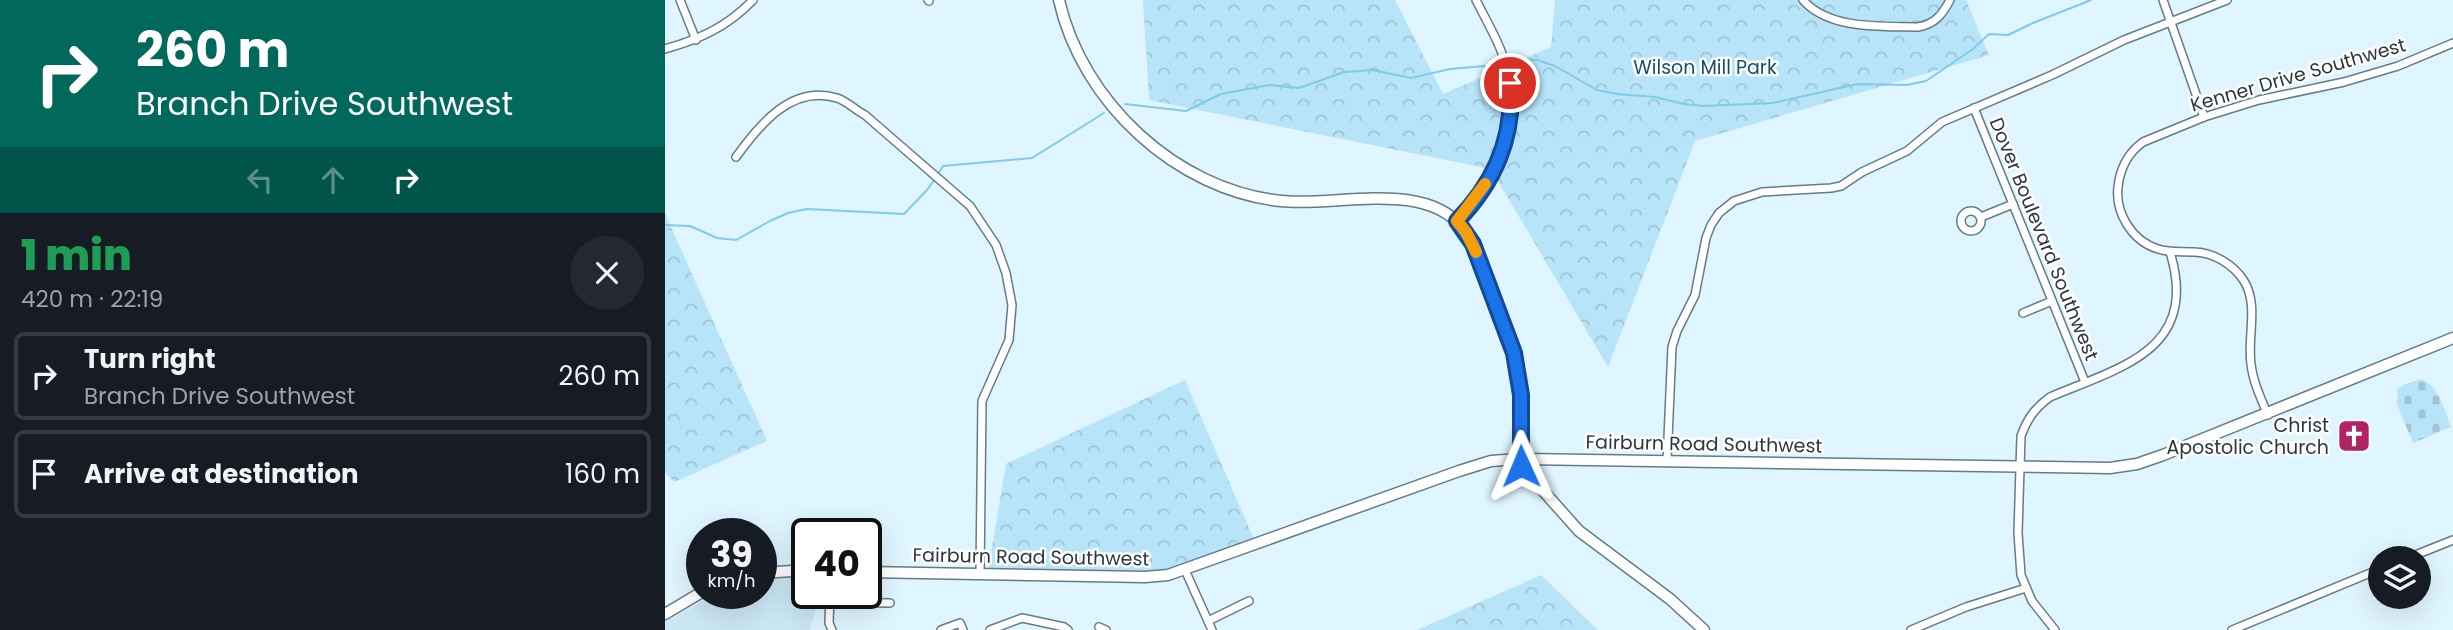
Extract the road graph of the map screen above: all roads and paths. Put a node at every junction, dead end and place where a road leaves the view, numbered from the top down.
1 (680, 0) edge
2 (753, 0) edge
3 (1059, 0) edge
4 (1476, 0) edge
5 (1803, 0) edge
6 (1950, 0) edge
7 (2163, 0) edge
8 (2227, 0) edge
9 (2172, 21) junction
10 (696, 40) junction
11 (2453, 43) edge
12 (665, 50) edge
13 (1974, 108) junction
14 (2204, 117) junction
15 (736, 157) dead end
16 (2013, 204) junction
17 (1981, 217) dead end
18 (1457, 221) junction
19 (2170, 252) junction
20 (2052, 301) junction
21 (2023, 313) dead end
22 (2453, 338) edge
23 (2085, 382) junction
24 (2268, 415) junction
25 (1520, 459) junction
26 (1667, 461) junction
27 (2019, 467) junction
28 (2453, 540) edge
29 (2431, 549) edge
30 (1185, 570) junction
31 (882, 572) edge
32 (980, 574) junction
33 (2368, 574) edge
34 (2026, 588) junction
35 (1249, 601) dead end
36 (686, 602) edge
37 (882, 603) edge
38 (890, 603) dead end
39 (830, 609) edge
40 (665, 614) edge
41 (1208, 621) junction
42 (832, 630) edge
43 (941, 630) edge
44 (963, 630) edge
45 (989, 630) edge
46 (1068, 630) edge
47 (1212, 630) edge
48 (1704, 630) edge
49 (1911, 630) edge
50 (2055, 630) edge
51 (2232, 630) edge

1 - 10 street
2 - 10 street
3 - 18 street
4 - 18 street
5 - 6 street
7 - 9 street
8 - 9 street
9 - 13 street
9 - 14 street
10 - 12 street
11 - 14 street, Kenner Drive Southwest
13 - 16 street, Dover Boulevard Southwest
13 - 26 street
14 - 19 street, Kenner Drive Southwest
15 - 32 street
16 - 17 street
16 - 20 street, Dover Boulevard Southwest
18 - 25 street
19 - 23 street
19 - 24 street, Kenner Drive Southwest
20 - 21 street
20 - 23 street, Dover Boulevard Southwest
22 - 24 street, Fairburn Road Southwest
23 - 27 street
24 - 27 street, Fairburn Road Southwest
25 - 26 street, Fairburn Road Southwest
25 - 30 street, Fairburn Road Southwest
25 - 48 street
26 - 27 street, Fairburn Road Southwest
27 - 34 street
28 - 29 street
30 - 32 street, Fairburn Road Southwest
30 - 41 street
31 - 32 street, Fairburn Road Southwest
33 - 51 street
34 - 49 street
34 - 50 street
35 - 41 street
36 - 40 street
37 - 38 street
39 - 42 street
41 - 47 street
43 - 44 street
45 - 46 street

